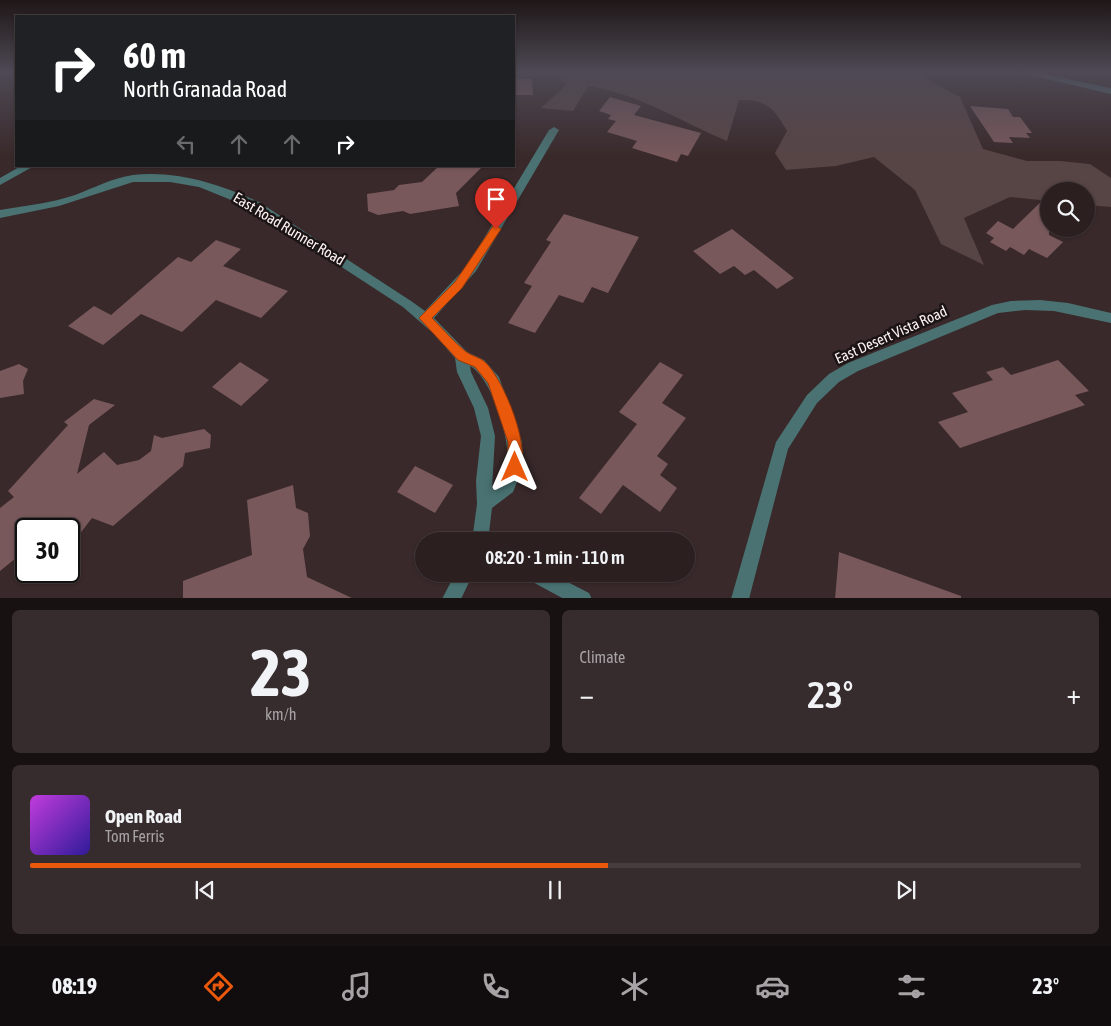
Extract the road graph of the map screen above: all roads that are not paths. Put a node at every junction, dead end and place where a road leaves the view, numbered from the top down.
1 (554, 130) dead end
2 (27, 167) edge
3 (0, 182) edge
4 (0, 214) edge
5 (425, 318) junction
6 (1111, 318) edge
7 (462, 356) junction
8 (486, 504) junction
9 (481, 532) edge
10 (460, 582) edge
11 (551, 582) edge
12 (451, 598) edge
13 (583, 598) edge
14 (740, 598) edge

1 - 5 street
2 - 3 street
4 - 5 street, East Road Runner Road
5 - 7 street, East Road Runner Road
6 - 14 street, East Desert Vista Road
7 - 8 street
7 - 8 street, East Road Runner Road
8 - 9 street
10 - 12 street
11 - 13 street

